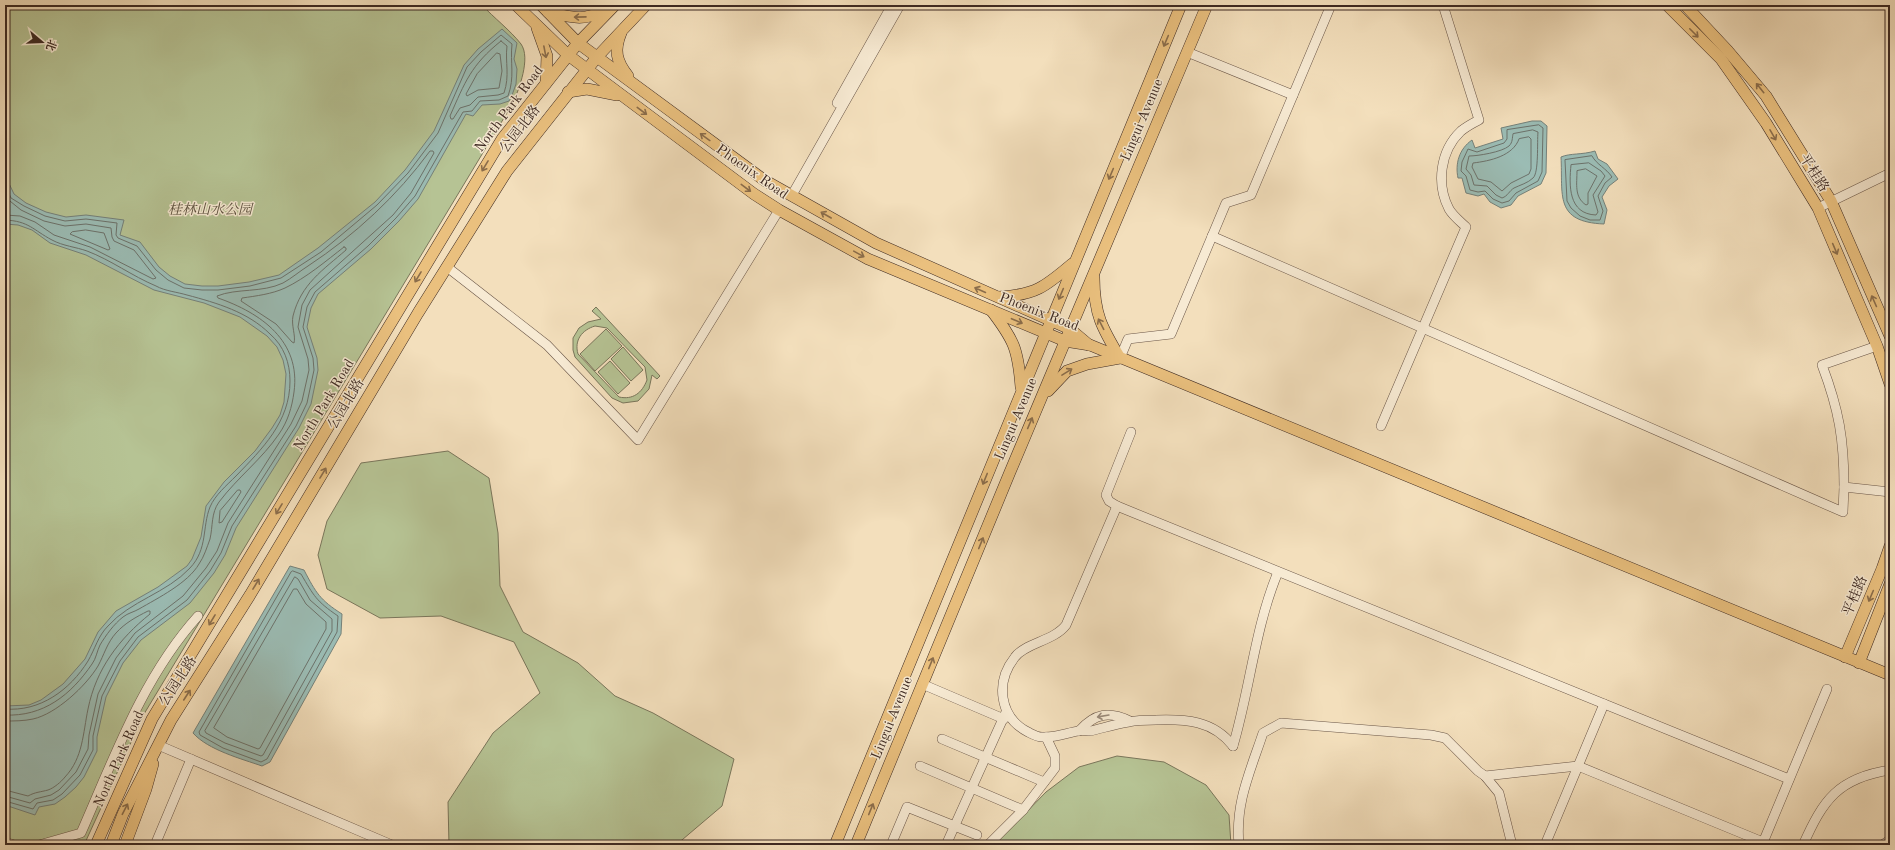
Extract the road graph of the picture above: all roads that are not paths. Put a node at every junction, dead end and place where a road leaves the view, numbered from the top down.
1 (516, 5) edge
2 (612, 5) edge
3 (615, 5) edge
4 (646, 5) edge
5 (1181, 5) edge
6 (1207, 5) edge
7 (1331, 5) edge
8 (1443, 5) edge
9 (1667, 5) edge
10 (1685, 5) edge
11 (896, 6) edge
12 (544, 8) edge
13 (535, 23) junction
14 (622, 31) junction
15 (578, 43) junction
16 (1187, 52) junction
17 (568, 55) junction
18 (597, 57) junction
19 (587, 69) junction
20 (546, 83) junction
21 (634, 84) junction
22 (568, 92) junction
23 (1293, 96) junction
24 (624, 97) junction
25 (1890, 173) edge
26 (789, 194) junction
27 (1831, 201) junction
28 (1818, 208) junction
29 (779, 210) junction
30 (1212, 236) junction
31 (1074, 262) junction
32 (447, 267) junction
33 (1094, 274) junction
34 (998, 297) junction
35 (990, 310) junction
36 (1050, 320) junction
37 (1422, 328) junction
38 (1070, 329) junction
39 (1045, 332) junction
40 (1890, 336) edge
41 (1065, 341) junction
42 (1090, 345) junction
43 (1877, 346) junction
44 (1120, 358) junction
45 (1890, 384) edge
46 (1021, 389) junction
47 (1040, 400) junction
48 (1381, 426) dead end
49 (1131, 432) dead end
50 (1844, 487) junction
51 (1890, 492) edge
52 (1117, 506) junction
53 (1890, 546) edge
54 (1278, 572) junction
55 (1890, 584) edge
56 (198, 616) dead end
57 (1845, 657) junction
58 (1859, 663) junction
59 (1890, 675) edge
60 (922, 684) junction
61 (1827, 689) dead end
62 (1604, 704) junction
63 (1005, 715) junction
64 (1046, 737) junction
65 (942, 739) dead end
66 (158, 745) junction
67 (191, 758) junction
68 (920, 766) dead end
69 (1578, 766) junction
70 (1890, 770) edge
71 (1485, 776) junction
72 (1789, 779) junction
73 (1044, 782) junction
74 (1022, 810) junction
75 (954, 826) junction
76 (977, 835) dead end
77 (1890, 840) edge
78 (5, 842) edge
79 (1762, 843) edge
80 (14, 845) edge
81 (39, 845) edge
82 (96, 845) edge
83 (111, 845) edge
84 (125, 845) edge
85 (155, 845) edge
86 (392, 845) edge
87 (834, 845) edge
88 (856, 845) edge
89 (891, 845) edge
90 (946, 845) edge
91 (988, 845) edge
92 (1239, 845) edge
93 (1512, 845) edge
94 (1545, 845) edge
95 (1802, 845) edge
96 (1882, 845) edge

1 - 13 main road, Phoenix Road
2 -> 12 main road
3 - 15 main road, North Park Road
4 - 14 main road, 公园北路
5 -> 31 main road, Lingui Avenue
6 - 16 main road, Lingui Avenue
7 - 23 street
8 - 37 street
9 -> 28 main road, 平桂路
27 -> 10 main road, 平桂路
11 - 26 street
12 - 15 main road, Phoenix Road
13 - 17 main road, Phoenix Road
13 -> 20 main road
14 - 18 main road, 公园北路
14 - 21 main road
15 - 17 main road, North Park Road
15 - 18 main road, Phoenix Road
16 - 23 street
16 - 33 main road, Lingui Avenue
17 - 19 main road, Phoenix Road
17 - 20 main road, North Park Road
18 - 19 main road, 公园北路
18 - 21 main road, Phoenix Road
19 - 22 main road, 公园北路
19 - 24 main road, Phoenix Road
20 -> 82 main road, North Park Road
26 -> 21 main road, Phoenix Road
22 - 24 main road
22 - 32 main road, 公园北路
23 - 30 street
24 -> 29 main road, Phoenix Road
25 - 27 street
34 -> 26 main road, Phoenix Road
27 - 28 street
40 -> 27 main road, 平桂路
28 -> 43 main road, 平桂路
29 - 32 street
29 -> 35 main road, Phoenix Road
30 - 37 street
30 - 44 street
31 - 34 main road
31 -> 36 main road, Lingui Avenue
66 -> 32 main road, 公园北路
33 - 38 main road, Lingui Avenue
44 -> 33 main road
34 - 36 main road, Phoenix Road
35 -> 39 main road, Phoenix Road
35 - 46 main road
36 - 38 main road, Phoenix Road
36 - 39 main road, Lingui Avenue
37 - 48 street
37 - 50 street
38 - 41 main road, Lingui Avenue
38 - 42 main road, Phoenix Road
39 - 41 main road, Phoenix Road
39 - 46 main road, Lingui Avenue
41 - 42 main road, Phoenix Road
41 - 47 main road, Lingui Avenue
42 - 44 main road
43 - 45 main road, 平桂路
43 - 50 street
47 -> 44 main road
44 - 57 main road
46 -> 87 main road, Lingui Avenue
60 -> 47 main road, Lingui Avenue
49 - 52 street
50 - 51 street
52 - 54 street
52 - 63 street
53 -> 57 main road, 平桂路
54 - 62 street
54 - 64 street
55 - 58 main road, 平桂路
56 - 81 street
57 - 58 main road
58 - 59 main road
60 - 63 street
88 -> 60 main road, Lingui Avenue
61 - 72 street
62 - 69 street
62 - 72 street
63 - 64 street
63 - 75 street
64 - 73 street
65 - 73 street
66 - 67 street
83 -> 66 main road, 公园北路
66 - 84 main road
67 - 85 street
67 - 86 street
68 - 74 street
69 - 71 street
69 - 79 street
69 - 94 street
70 - 95 street
71 - 92 street
71 - 93 street
72 - 79 street
73 - 74 street
74 - 91 street
75 - 76 street
75 - 89 street
75 - 90 street
77 - 96 street
78 - 80 street

